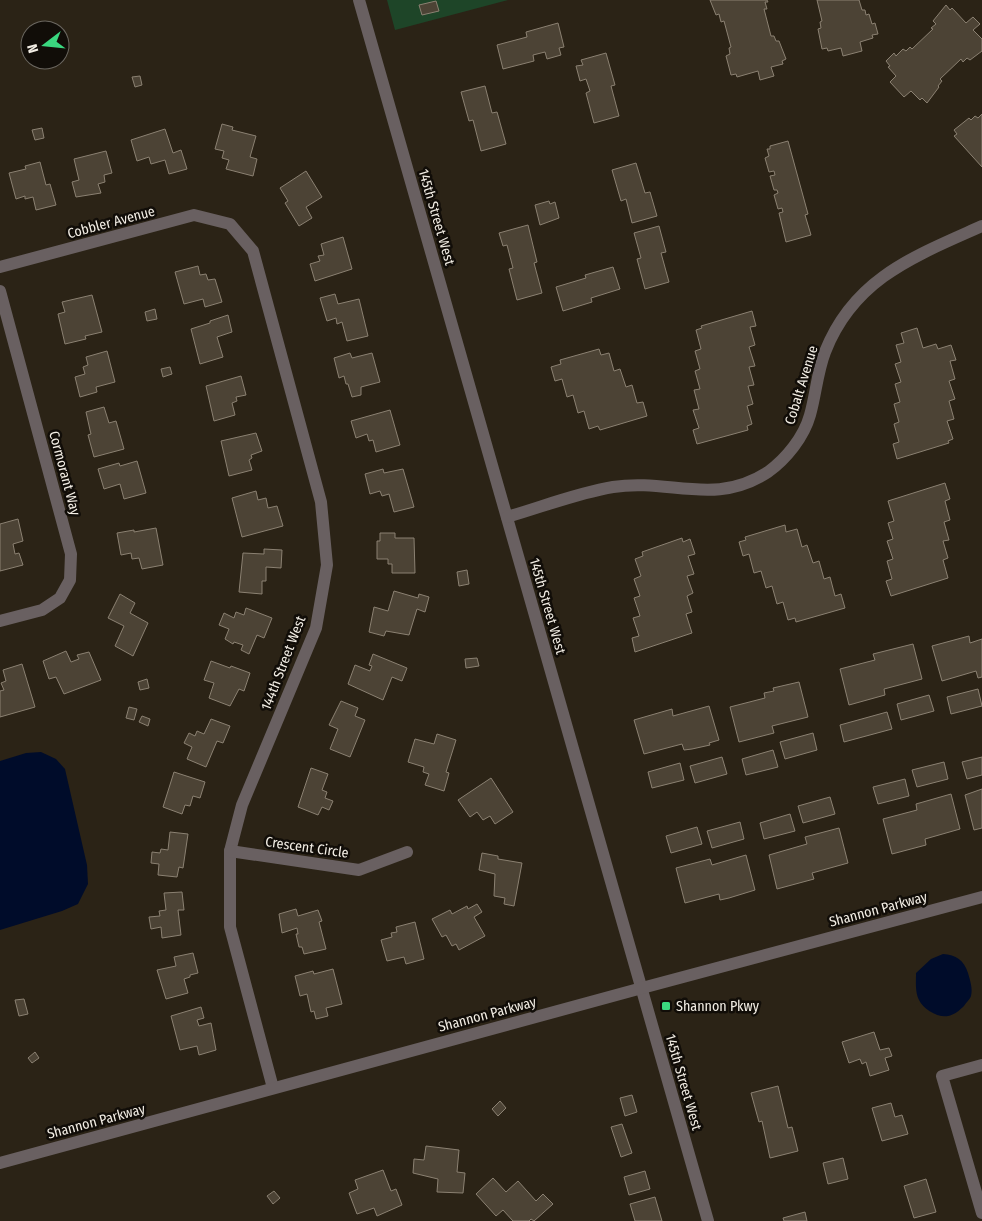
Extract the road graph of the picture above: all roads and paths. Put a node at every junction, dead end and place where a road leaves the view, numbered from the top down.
1 (359, 0) edge
2 (230, 224) joint
3 (982, 226) edge
4 (0, 267) edge
5 (0, 292) edge
6 (507, 517) junction
7 (0, 622) edge
8 (230, 851) junction
9 (407, 852) dead end
10 (982, 897) edge
11 (642, 988) junction
12 (982, 1065) edge
13 (273, 1088) junction
14 (0, 1163) edge
15 (982, 1213) edge
16 (708, 1221) edge

1 - 6 street, 145th Street West
2 - 4 street, Cobbler Avenue
2 - 8 street, 144th Street West
3 - 6 street, Cobalt Avenue
5 - 7 street, Cormorant Way
6 - 11 street, 145th Street West
8 - 9 street, Crescent Circle
8 - 13 street, 144th Street West
10 - 11 street, Shannon Parkway
11 - 13 street, Shannon Parkway
11 - 16 street, 145th Street West
12 - 15 street
13 - 14 street, Shannon Parkway

